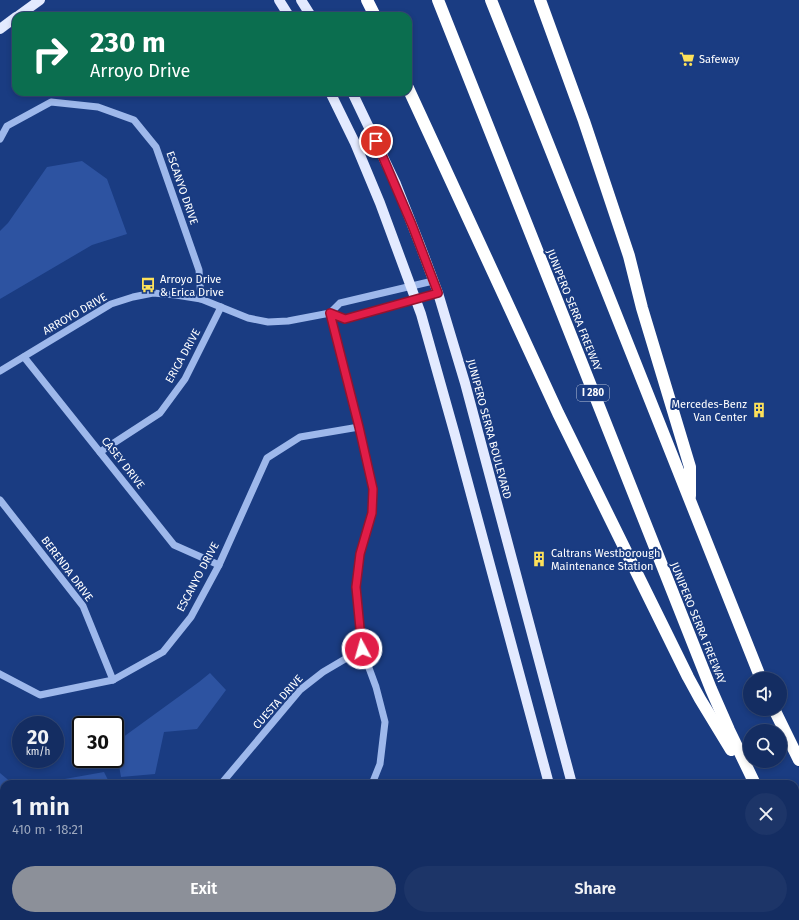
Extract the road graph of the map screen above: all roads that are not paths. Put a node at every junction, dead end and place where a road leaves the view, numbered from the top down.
1 (40, 0) edge
2 (279, 0) edge
3 (301, 0) edge
4 (367, 0) edge
5 (438, 0) edge
6 (491, 0) edge
7 (540, 0) edge
8 (24, 12) edge
9 (286, 12) edge
10 (308, 12) edge
11 (373, 12) edge
12 (12, 21) edge
13 (0, 29) edge
14 (332, 96) edge
15 (354, 96) edge
16 (412, 96) edge
17 (0, 139) edge
18 (433, 281) junction
19 (412, 287) junction
20 (438, 293) junction
21 (201, 299) junction
22 (416, 300) junction
23 (221, 307) junction
24 (330, 313) junction
25 (24, 357) junction
26 (0, 371) edge
27 (359, 427) junction
28 (100, 452) junction
29 (0, 500) edge
30 (690, 503) junction
31 (219, 565) junction
32 (362, 649) junction
33 (758, 672) edge
34 (0, 674) edge
35 (113, 680) junction
36 (777, 716) edge
37 (799, 760) edge
38 (224, 780) edge
39 (374, 780) edge
40 (548, 780) edge
41 (571, 780) edge
42 (750, 780) edge
43 (753, 780) edge

1 - 8 main road
2 - 9 main road
3 - 10 main road
4 - 11 highway
5 - 43 highway, JUNIPERO SERRA FREEWAY / I 280
6 - 30 highway
7 - 30 highway
12 - 13 main road
14 - 19 main road
15 - 18 main road, JUNIPERO SERRA BOULEVARD
16 - 42 highway
17 - 21 street, ESCANYO DRIVE
18 - 19 street, ARROYO DRIVE
18 - 20 main road, JUNIPERO SERRA BOULEVARD
19 - 22 main road
19 - 24 street, ARROYO DRIVE
20 - 22 street, ARROYO DRIVE
20 - 41 main road, JUNIPERO SERRA BOULEVARD
21 - 23 street, ARROYO DRIVE
21 - 25 street, ARROYO DRIVE
22 - 24 street, ARROYO DRIVE
22 - 40 main road
23 - 24 street, ARROYO DRIVE
23 - 28 street, ERICA DRIVE
24 - 27 street
25 - 26 street, ARROYO DRIVE
25 - 28 street, CASEY DRIVE
27 - 31 street, ESCANYO DRIVE
27 - 32 street
28 - 31 street, CASEY DRIVE
29 - 35 street, BERENDA DRIVE
30 - 33 highway
31 - 35 street, ESCANYO DRIVE
32 - 38 street, CUESTA DRIVE
32 - 39 street
34 - 35 street, ESCANYO DRIVE
36 - 37 highway

